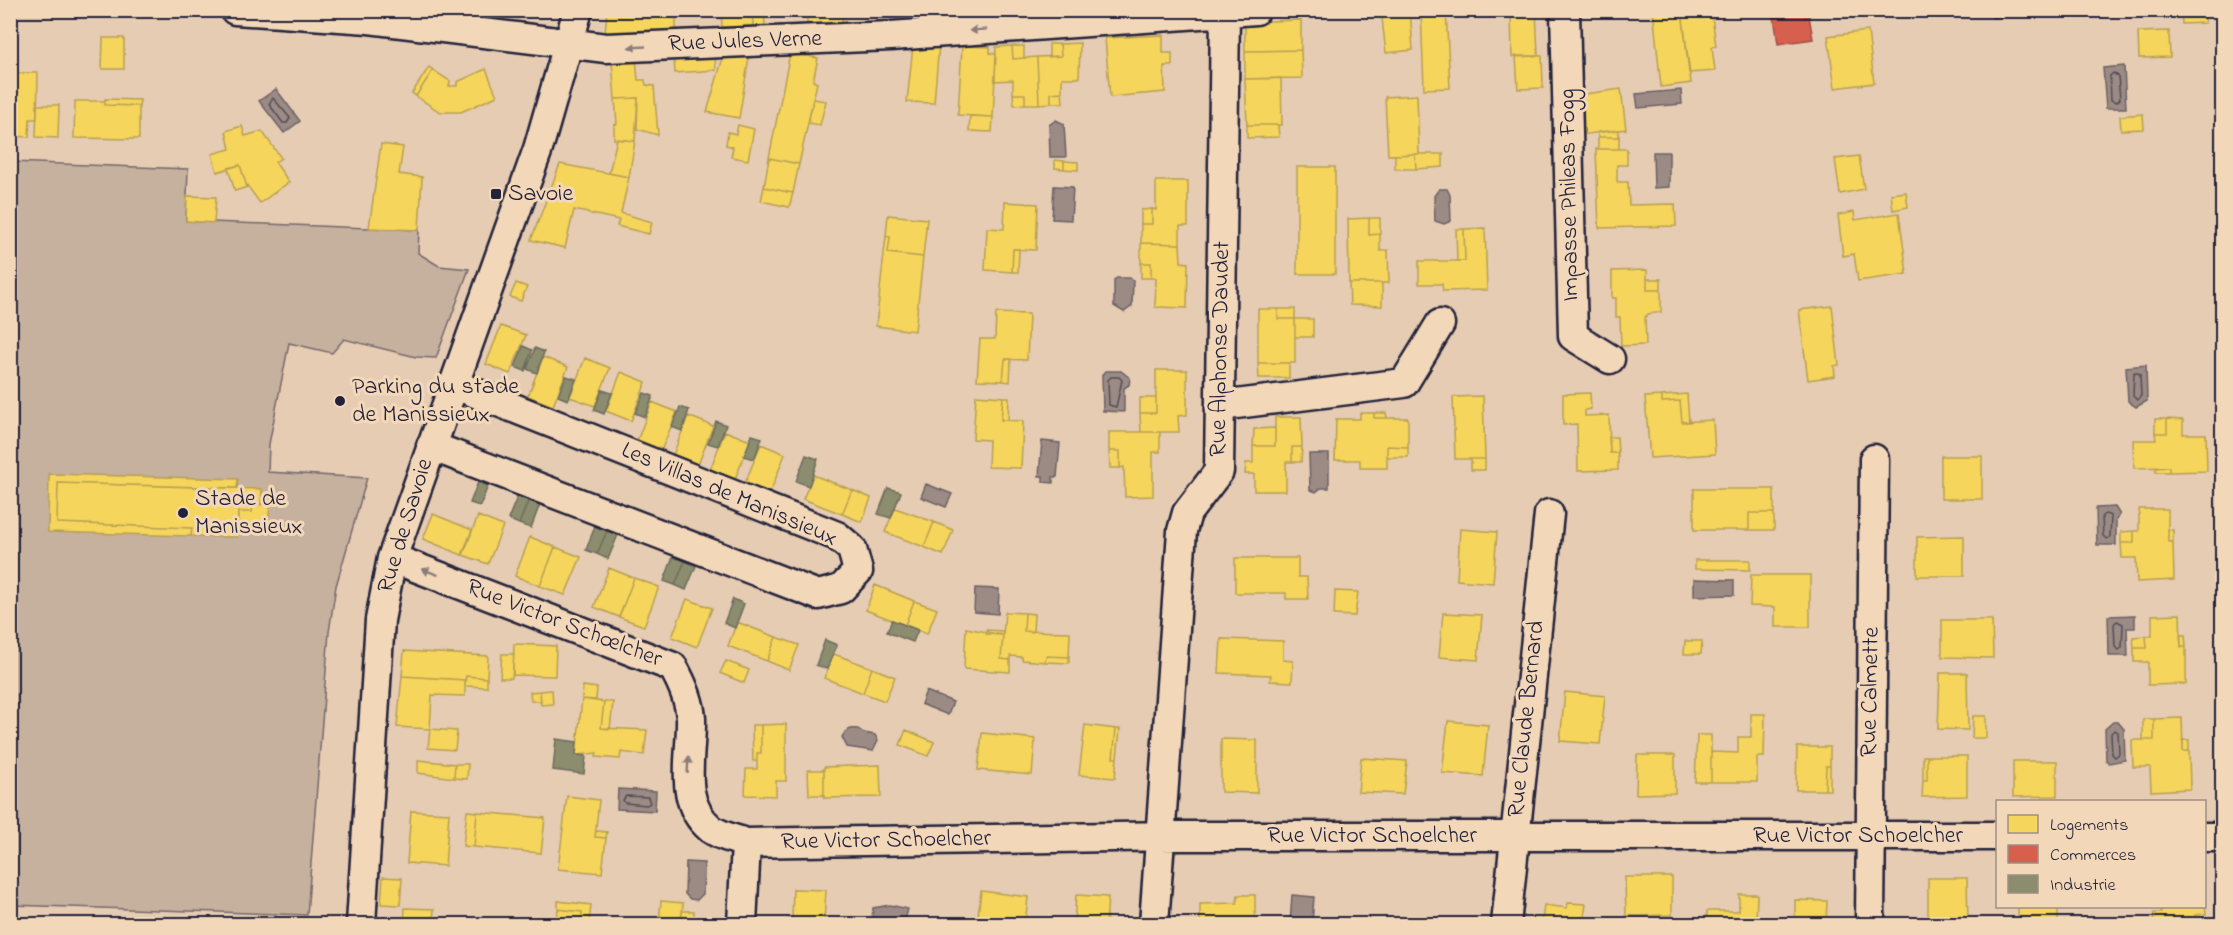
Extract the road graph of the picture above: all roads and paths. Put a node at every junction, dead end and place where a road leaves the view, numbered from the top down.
1 (235, 10) edge
2 (578, 10) edge
3 (1256, 10) edge
4 (1565, 10) edge
5 (1225, 13) junction
6 (1122, 15) edge
7 (1072, 16) edge
8 (569, 43) junction
9 (1440, 324) dead end
10 (1610, 359) dead end
11 (453, 384) junction
12 (1220, 406) junction
13 (431, 446) junction
14 (1874, 459) dead end
15 (1549, 514) dead end
16 (392, 558) junction
17 (1161, 836) junction
18 (1514, 836) junction
19 (1869, 836) junction
20 (1996, 836) edge
21 (2206, 837) edge
22 (2223, 837) edge
23 (746, 843) junction
24 (361, 924) edge
25 (741, 924) edge
26 (1154, 924) edge
27 (1506, 924) edge
28 (1870, 924) edge

1 - 8 street, Rue Jules Verne
2 - 8 street, Rue de Savoie
3 - 5 street, Rue Jules Verne
4 - 10 street, Impasse Phileas Fogg
5 - 6 street, Rue Jules Verne
5 - 12 street, Rue Alphonse Daudet
6 - 7 street, Rue Jules Verne
7 -> 8 street, Rue Jules Verne
8 - 11 street, Rue de Savoie
9 - 12 street
11 - 13 street, Rue de Savoie
11 - 13 street, Les Villas de Manissieux
12 - 17 street, Rue Alphonse Daudet
13 - 16 street, Rue de Savoie
14 - 19 street, Rue Calmette
15 - 18 street, Rue Claude Bernard
23 -> 16 street, Rue Victor Schœlcher
16 - 24 street, Rue de Savoie
17 - 18 street, Rue Victor Schoelcher
17 - 23 street, Rue Victor Schoelcher
17 - 26 street, Rue Alphonse Daudet
18 - 19 street, Rue Victor Schoelcher
18 - 27 street, Rue Claude Bernard
19 - 20 street, Rue Victor Schoelcher
19 - 28 street, Rue Calmette
21 - 22 street
23 - 25 street

